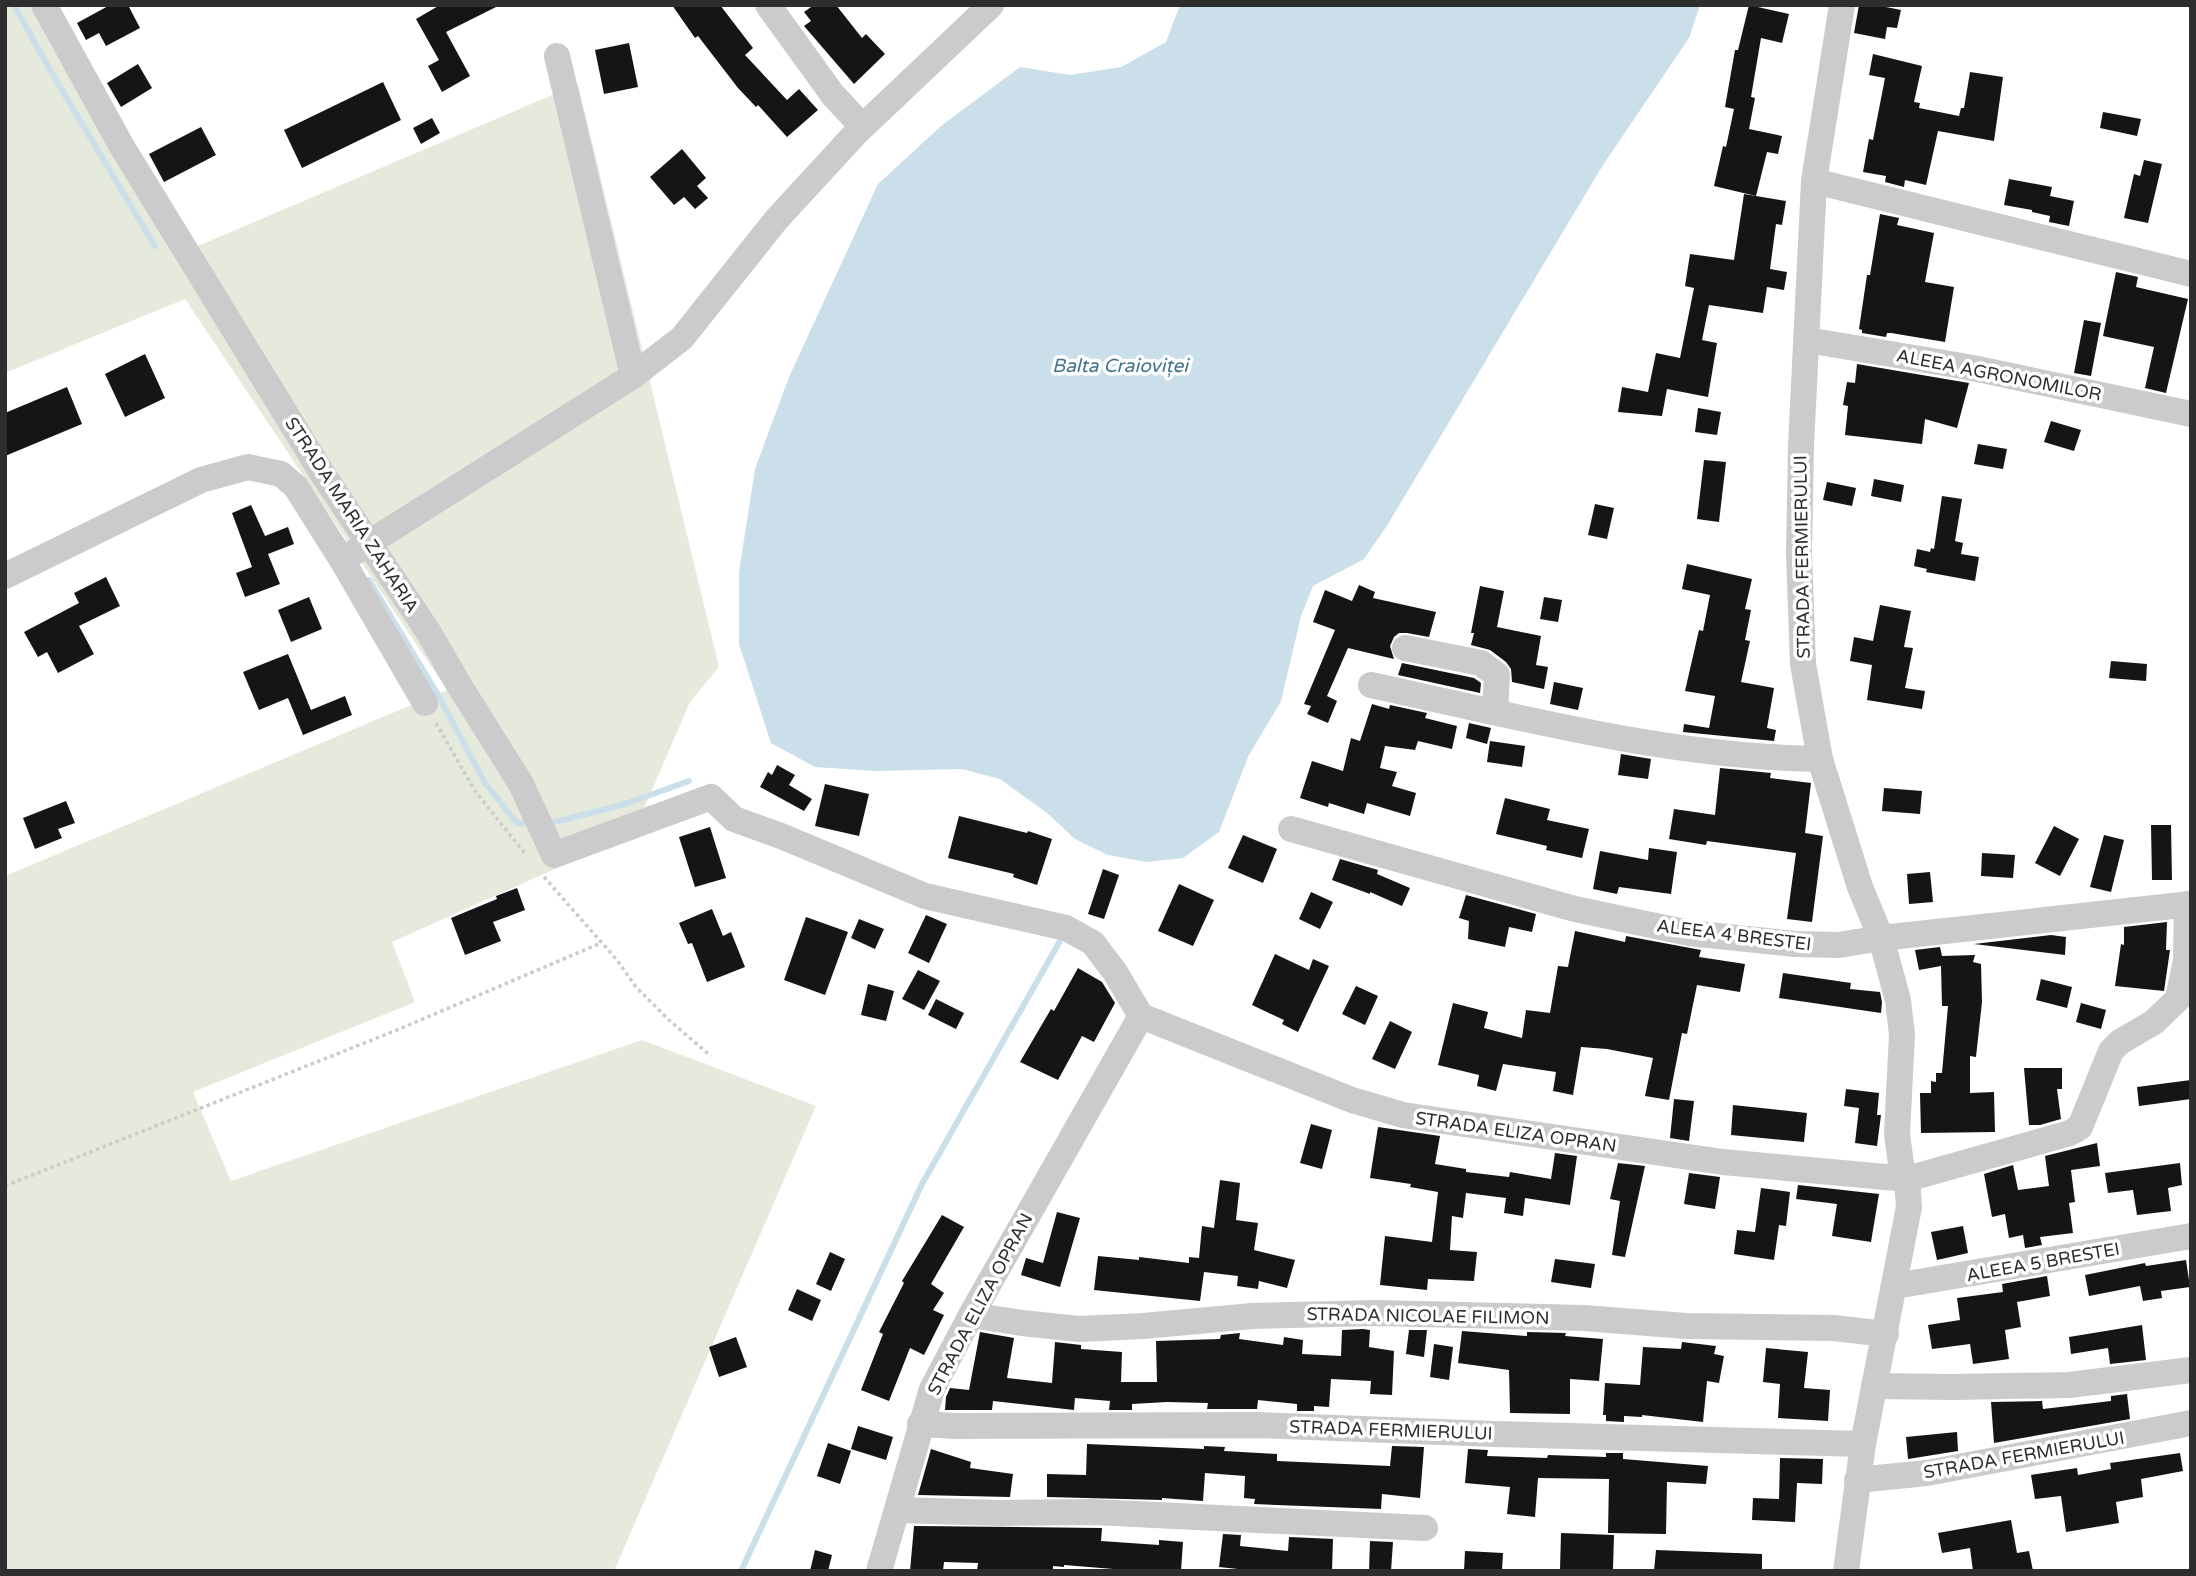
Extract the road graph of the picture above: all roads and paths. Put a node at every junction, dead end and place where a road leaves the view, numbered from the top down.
1 (44, 5) edge
2 (768, 5) edge
3 (990, 5) edge
4 (1842, 5) edge
5 (557, 56) dead end
6 (862, 126) junction
7 (1814, 181) junction
8 (2191, 274) edge
9 (1807, 340) junction
10 (633, 376) junction
11 (2191, 414) edge
12 (322, 473) junction
13 (296, 487) junction
14 (371, 544) junction
15 (342, 560) junction
16 (5, 576) edge
17 (1405, 648) dead end
18 (1371, 685) dead end
19 (425, 703) joint
20 (1494, 712) junction
21 (1821, 760) junction
22 (1290, 829) dead end
23 (531, 861) dead end
24 (540, 871) dead end
25 (2189, 904) edge
26 (1881, 938) junction
27 (601, 943) junction
28 (1141, 1016) junction
29 (711, 1056) dead end
30 (1908, 1179) junction
31 (5, 1186) edge
32 (2191, 1236) edge
33 (1895, 1286) junction
34 (971, 1315) junction
35 (1886, 1334) junction
36 (2191, 1370) edge
37 (1874, 1386) junction
38 (2191, 1423) edge
39 (920, 1424) junction
40 (1863, 1444) junction
41 (1857, 1480) junction
42 (897, 1510) junction
43 (1425, 1528) dead end
44 (879, 1571) edge
45 (1846, 1571) edge

1 - 12 street, STRADA MARIA ZAHARIA
2 - 6 street
3 - 6 street
4 - 7 street, STRADA FERMIERULUI
5 - 10 street
6 - 10 street
7 - 8 street
7 - 9 street, STRADA FERMIERULUI
9 - 11 street, ALEEA AGRONOMILOR
9 - 21 street, STRADA FERMIERULUI
10 - 14 street
12 - 13 street
12 - 14 street, STRADA MARIA ZAHARIA
13 - 15 street
13 - 16 street
14 - 15 street
14 - 28 street, STRADA MARIA ZAHARIA
15 - 19 street
17 - 20 street
18 - 20 street
19 - 23 path
20 - 21 street
21 - 26 street, STRADA FERMIERULUI
22 - 26 street, ALEEA 4 BRESTEI
24 - 27 path
25 - 26 street, ALEEA 4 BRESTEI
25 - 30 street, ALEEA 4 BRESTEI
26 - 30 street, STRADA FERMIERULUI
27 - 29 path
27 - 31 path
28 - 30 street, STRADA ELIZA OPRAN
28 - 34 street, STRADA ELIZA OPRAN
30 - 33 street, STRADA FERMIERULUI
32 - 33 street, ALEEA 5 BRESTEI
33 - 35 street, STRADA FERMIERULUI
34 - 35 street, STRADA NICOLAE FILIMON
34 - 39 street, STRADA ELIZA OPRAN
35 - 37 street, STRADA FERMIERULUI
36 - 37 street
37 - 40 street, STRADA FERMIERULUI
38 - 41 street, STRADA FERMIERULUI
39 - 40 street, STRADA FERMIERULUI
39 - 42 street, STRADA ELIZA OPRAN
40 - 41 street, STRADA FERMIERULUI
41 - 45 street, STRADA FERMIERULUI
42 - 43 street
42 - 44 street, STRADA ELIZA OPRAN

